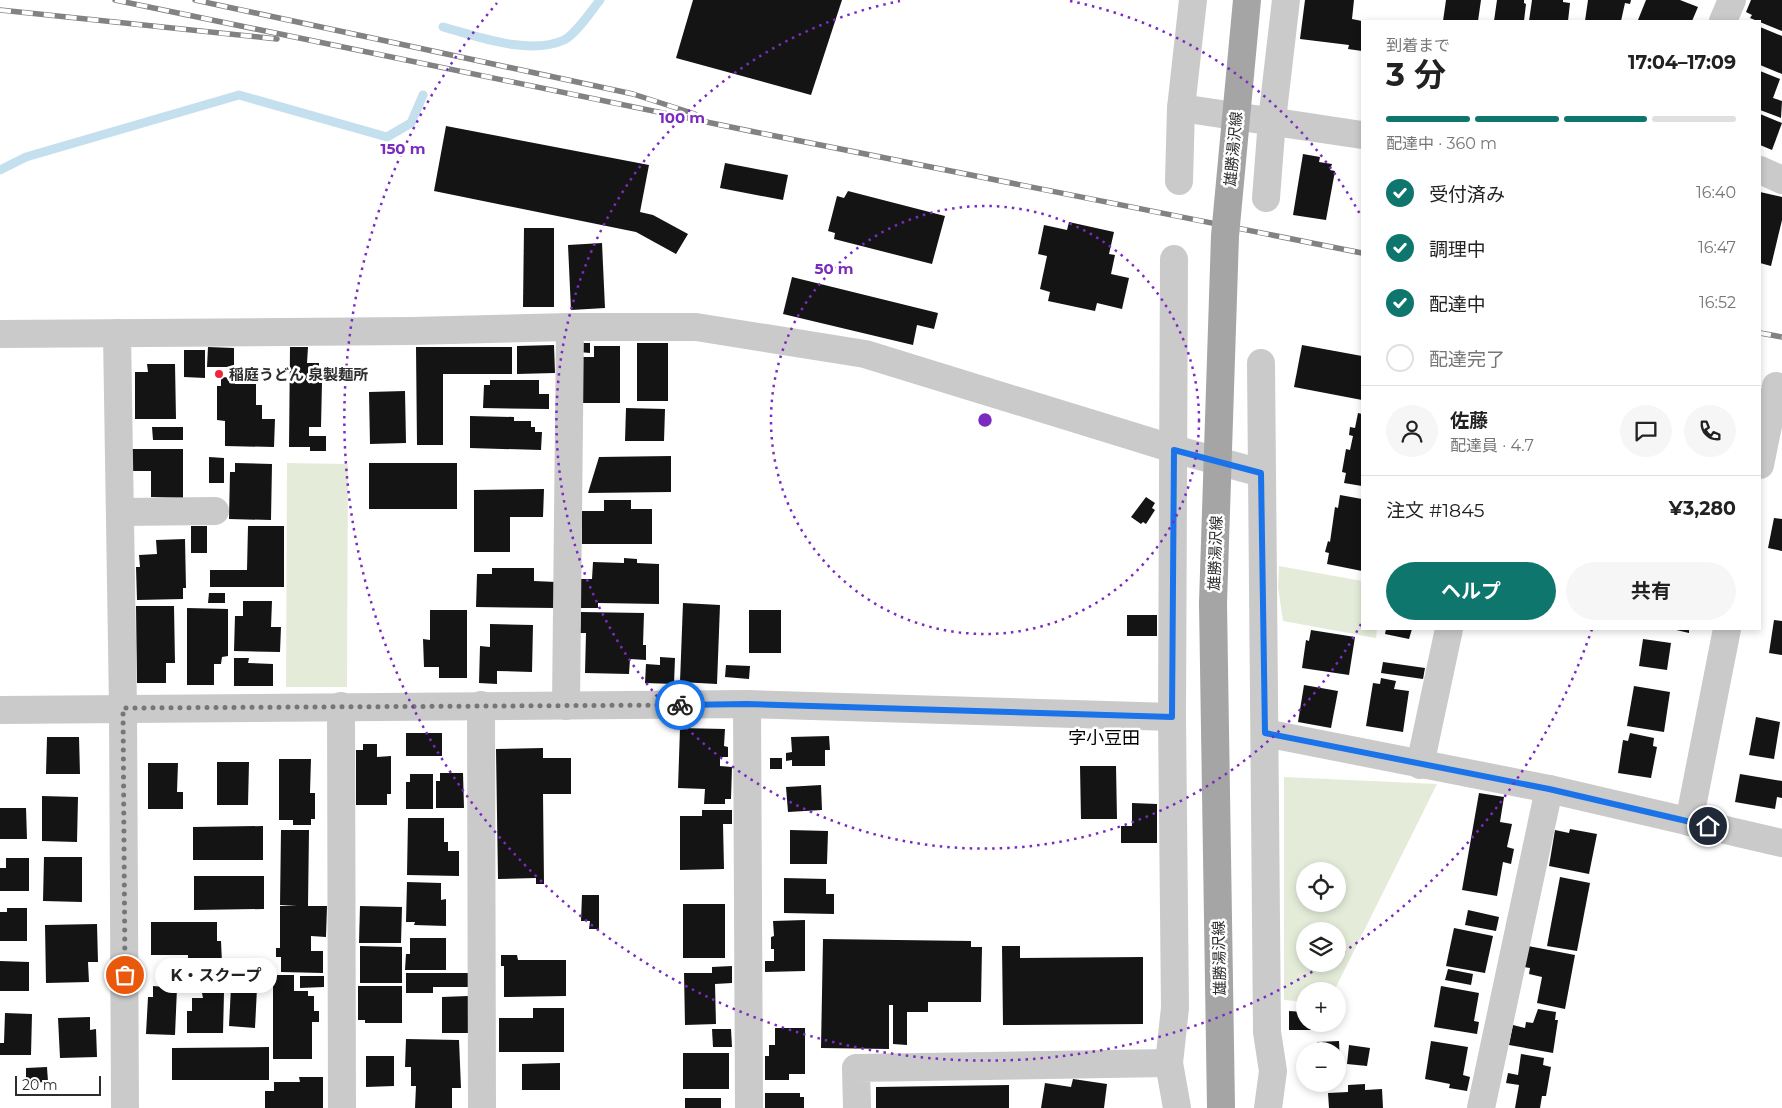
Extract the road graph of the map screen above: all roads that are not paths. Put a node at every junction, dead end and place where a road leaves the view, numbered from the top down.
1 (1193, 0) edge
2 (1247, 0) edge
3 (1286, 0) edge
4 (1181, 108) junction
5 (1272, 120) junction
6 (1361, 135) edge
7 (1761, 170) edge
8 (1782, 180) edge
9 (1179, 181) dead end
10 (1266, 198) dead end
11 (1174, 259) dead end
12 (570, 327) junction
13 (117, 333) junction
14 (0, 334) edge
15 (1261, 363) dead end
16 (1776, 386) dead end
17 (1174, 450) junction
18 (1761, 460) edge
19 (1261, 473) junction
20 (215, 511) dead end
21 (120, 512) junction
22 (1449, 630) edge
23 (1728, 630) edge
24 (747, 704) junction
25 (481, 705) junction
26 (341, 706) junction
27 (566, 706) junction
28 (123, 708) junction
29 (0, 710) edge
30 (1172, 717) junction
31 (1265, 733) junction
32 (1420, 765) junction
33 (1549, 789) junction
34 (1689, 822) junction
35 (1782, 843) edge
36 (1169, 1063) junction
37 (125, 1108) edge
38 (342, 1108) edge
39 (482, 1108) edge
40 (749, 1108) edge
41 (857, 1108) edge
42 (1178, 1108) edge
43 (1221, 1108) edge
44 (1268, 1108) edge
45 (1481, 1108) edge

1 - 4 street
2 - 43 main road, 雄勝湯沢線, bridge
3 - 5 street
4 - 5 street
4 - 9 street
5 - 6 street
5 - 10 street
7 - 8 street
11 - 17 street
12 - 13 street
12 - 17 street
12 - 27 street
13 - 14 street
13 - 21 street
15 - 19 street
16 - 18 street
17 - 19 street
17 - 30 street
19 - 31 street
20 - 21 street
21 - 28 street
22 - 32 street
23 - 34 street
24 - 27 street
24 - 30 street
24 - 40 street
25 - 26 street
25 - 27 street
25 - 39 street
26 - 28 street
26 - 38 street
28 - 29 street
28 - 37 street
30 - 36 street
31 - 32 street
31 - 44 street
32 - 33 street
33 - 34 street
33 - 45 street
34 - 35 street
36 - 41 street
36 - 42 street

